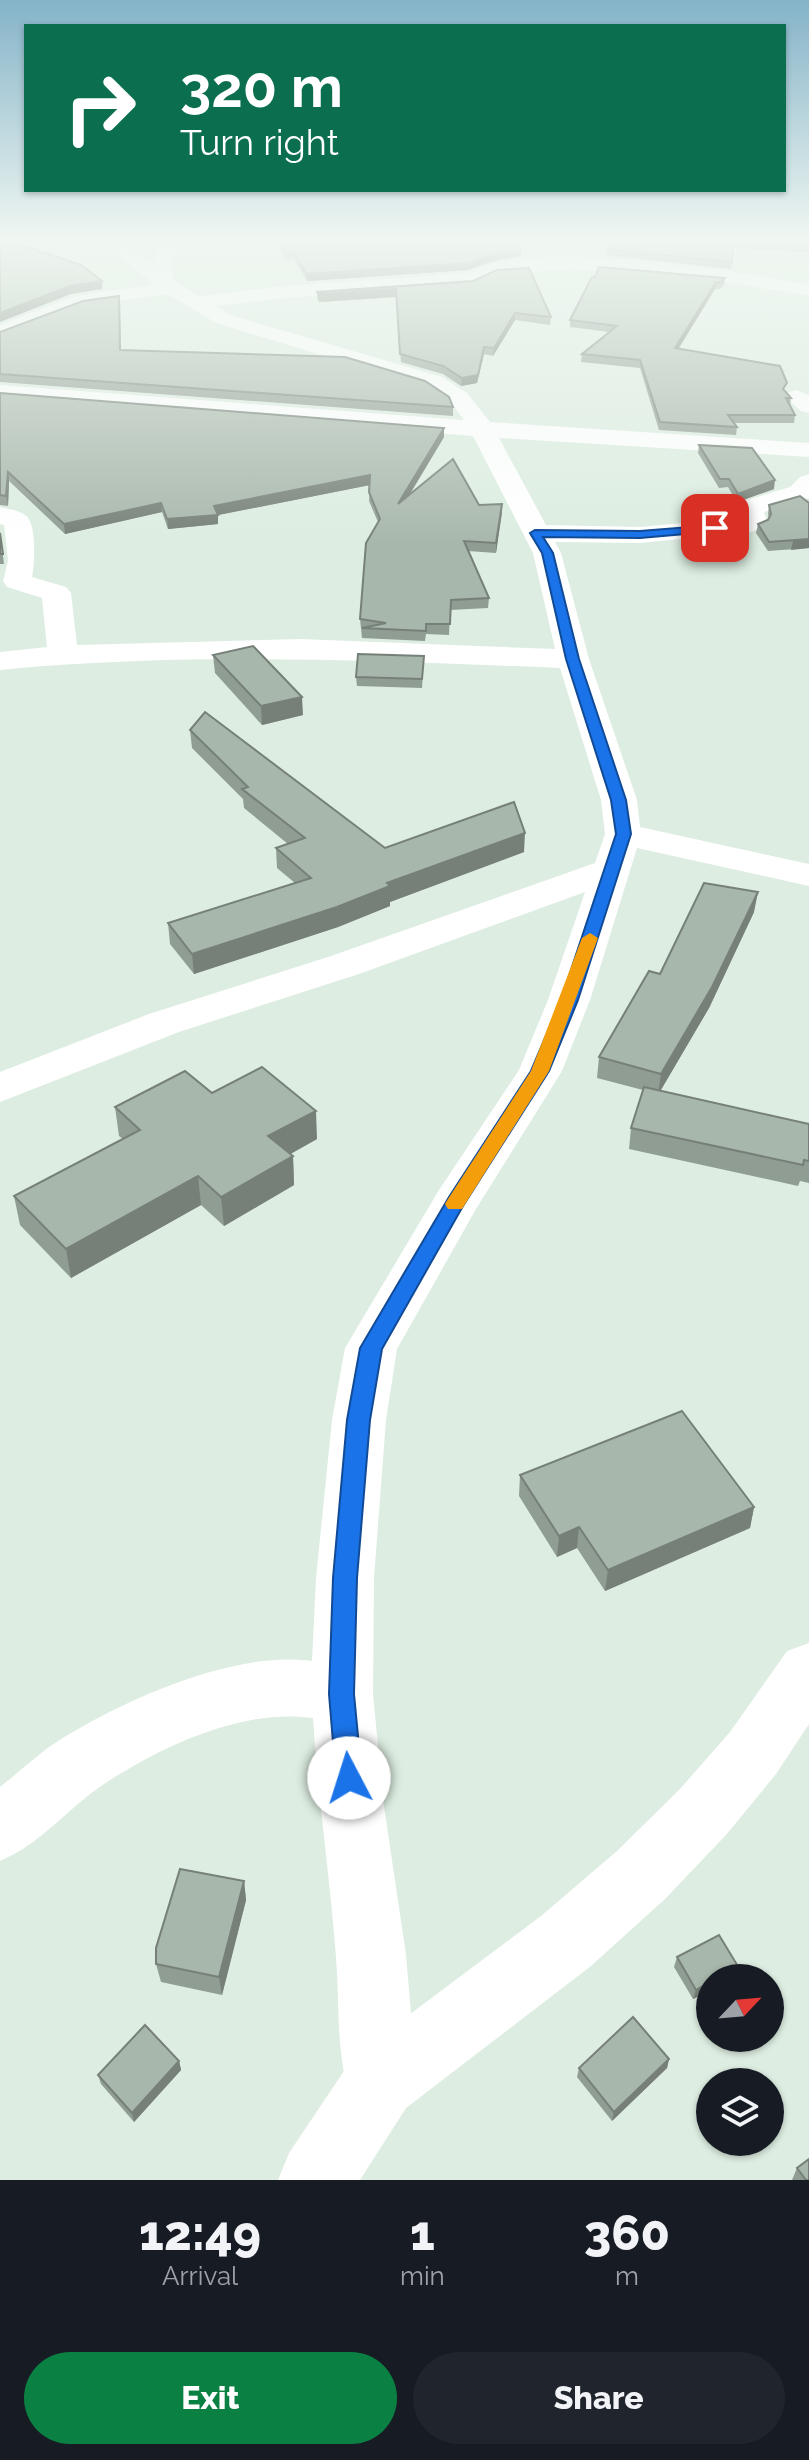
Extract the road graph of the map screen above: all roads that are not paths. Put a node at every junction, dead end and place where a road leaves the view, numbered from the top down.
1 (295, 342) edge
2 (0, 392) edge
3 (481, 427) junction
4 (809, 450) edge
5 (809, 482) edge
6 (0, 515) edge
7 (535, 533) junction
8 (63, 655) junction
9 (573, 659) junction
10 (0, 661) edge
11 (618, 852) junction
12 (809, 875) edge
13 (0, 1088) edge
14 (809, 1671) edge
15 (342, 1694) junction
16 (0, 1828) edge
17 (380, 2082) junction
18 (316, 2180) edge

1 - 3 street
2 - 3 street
3 - 4 street
3 - 7 street
5 - 7 street
6 - 8 street
7 - 9 street
8 - 9 street
8 - 10 street
9 - 11 street
11 - 12 street
11 - 13 street
11 - 15 street
14 - 17 street
15 - 16 street
15 - 17 street
17 - 18 street

